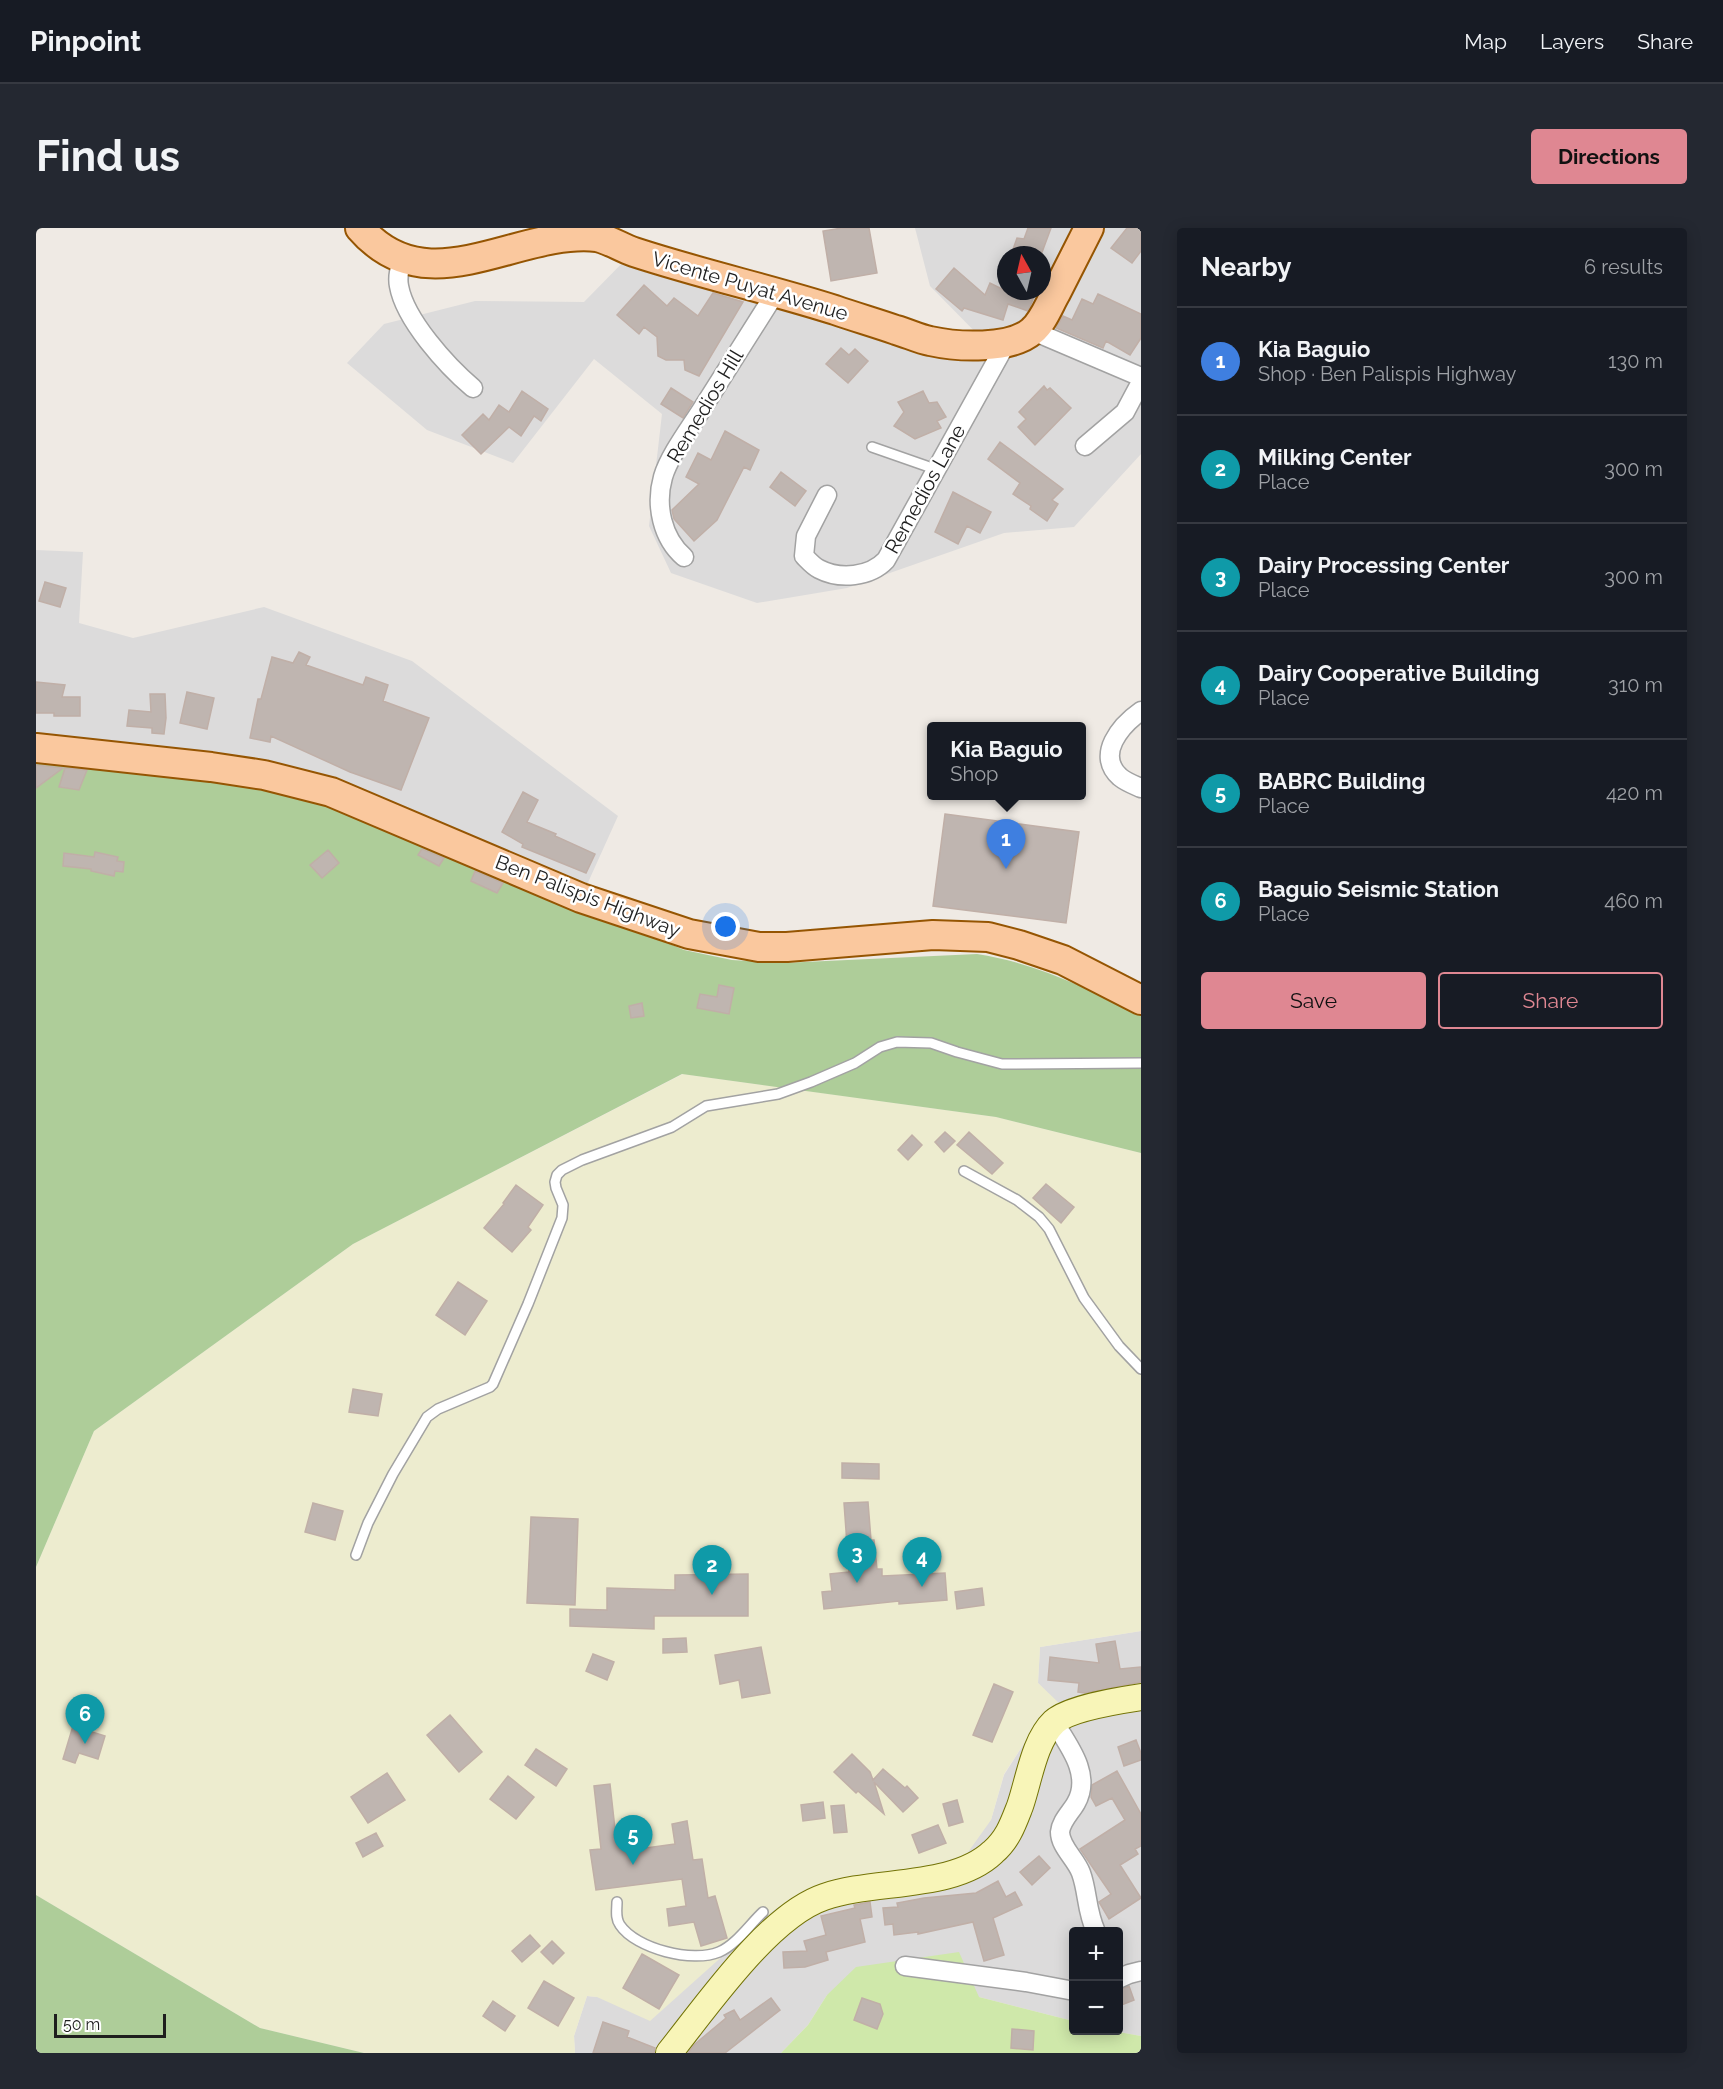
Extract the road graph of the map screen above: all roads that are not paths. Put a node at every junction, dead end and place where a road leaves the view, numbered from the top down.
1 (360, 228) edge
2 (1089, 228) edge
3 (403, 258) junction
4 (776, 292) junction
5 (1033, 331) junction
6 (1007, 342) junction
7 (1141, 377) edge
8 (1141, 382) edge
9 (473, 388) dead end
10 (1085, 446) dead end
11 (872, 447) dead end
12 (935, 469) junction
13 (827, 495) dead end
14 (684, 557) dead end
15 (1141, 711) edge
16 (36, 748) edge
17 (1141, 788) edge
18 (1141, 1000) edge
19 (1141, 1063) edge
20 (964, 1171) dead end
21 (1141, 1369) edge
22 (357, 1555) dead end
23 (1141, 1697) edge
24 (1054, 1722) junction
25 (617, 1902) dead end
26 (763, 1912) dead end
27 (1094, 1927) edge
28 (905, 1966) dead end
29 (1069, 1990) edge
30 (669, 2053) edge

1 - 3 main road, Vicente Puyat Avenue
2 - 5 main road
3 - 4 main road, Vicente Puyat Avenue
3 - 9 street
4 - 6 main road, Vicente Puyat Avenue
4 - 14 street, Remedios Hill
5 - 6 main road, Vicente Puyat Avenue
5 - 7 street
6 - 12 street, Remedios Lane
8 - 10 street
11 - 12 lane
12 - 13 street, Remedios Lane
15 - 17 street
16 - 18 main road, Ben Palispis Highway
19 - 22 lane
20 - 21 lane
23 - 24 street
24 - 27 street
24 - 30 street
25 - 26 lane
28 - 29 street

